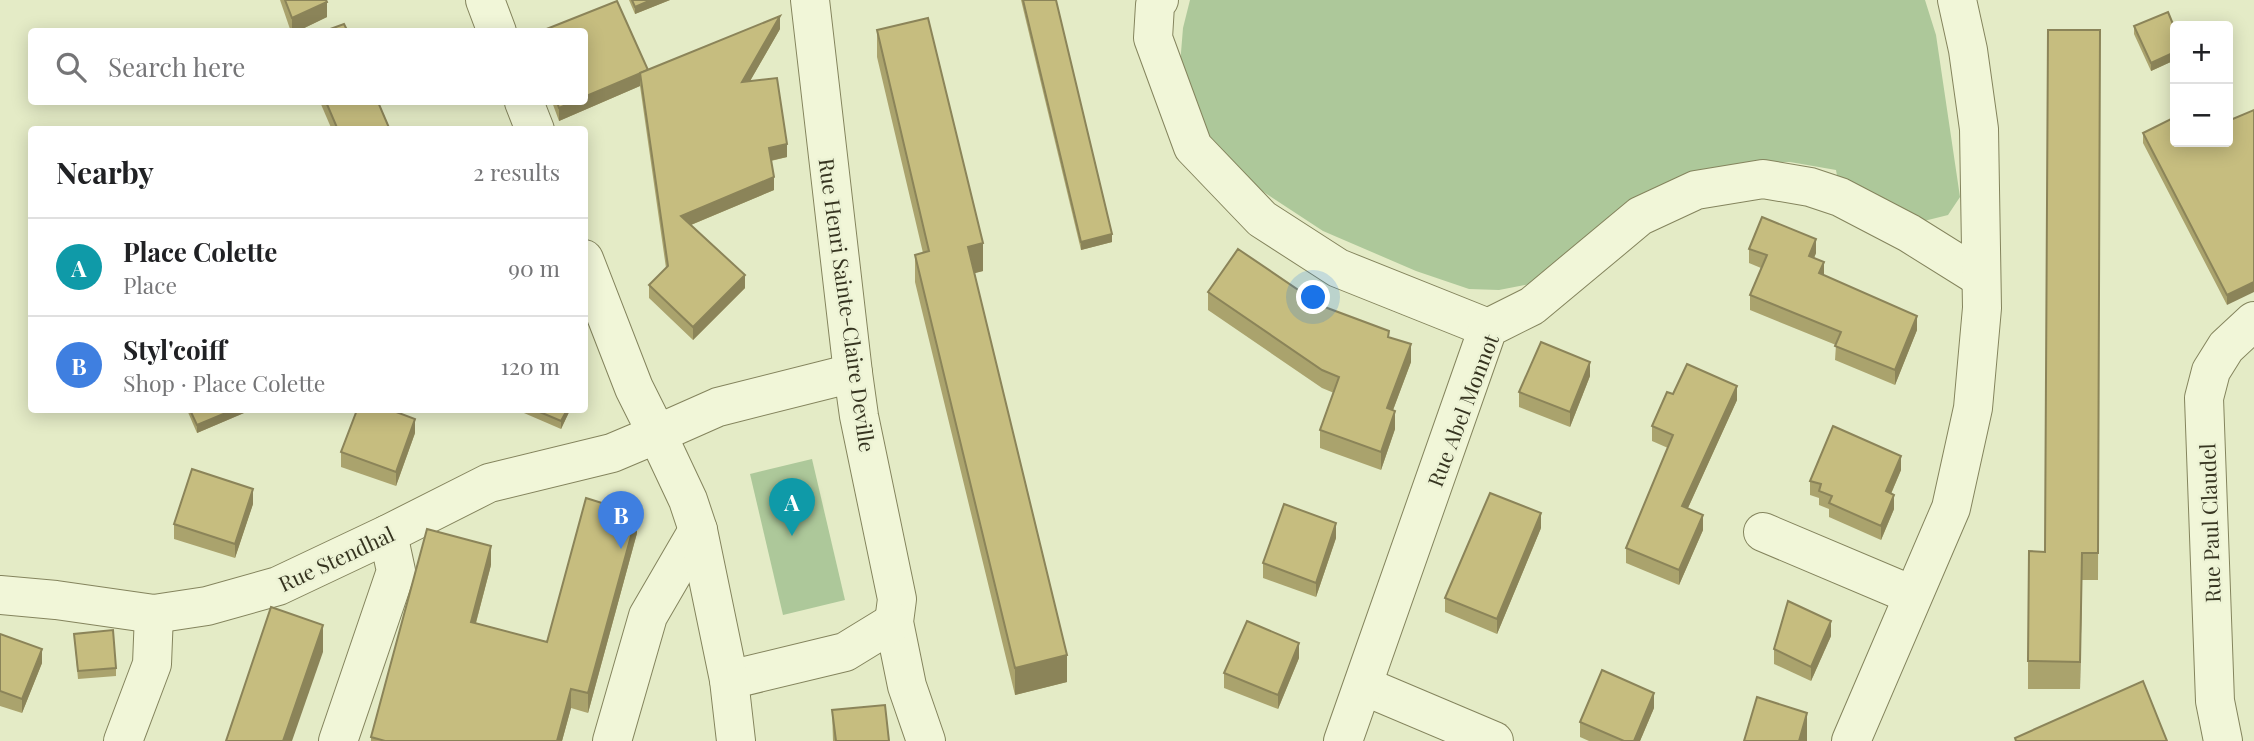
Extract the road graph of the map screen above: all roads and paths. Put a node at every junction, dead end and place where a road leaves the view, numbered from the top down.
1 (485, 0) edge
2 (841, 0) edge
3 (1957, 0) edge
4 (1153, 2) edge
5 (811, 12) edge
6 (496, 28) edge
7 (525, 105) edge
8 (533, 126) edge
9 (588, 269) edge
10 (1981, 278) junction
11 (2254, 321) edge
12 (1488, 328) junction
13 (853, 373) junction
14 (657, 434) junction
15 (698, 530) junction
16 (1763, 532) dead end
17 (388, 534) junction
18 (0, 595) edge
19 (1912, 595) junction
20 (154, 614) junction
21 (894, 622) junction
22 (729, 680) junction
23 (1364, 686) junction
24 (123, 741) edge
25 (338, 741) edge
26 (612, 741) edge
27 (736, 741) edge
28 (926, 741) edge
29 (1343, 741) edge
30 (1494, 741) edge
31 (1851, 741) edge
32 (2223, 741) edge

1 - 6 street
2 - 5 street
3 - 10 street
4 - 12 street
5 - 13 street, Rue Henri Sainte-Claire Deville
7 - 8 street
9 - 14 street
10 - 12 street, Rue Abel Monnot
10 - 19 street
11 - 32 street, Rue Paul Claudel
12 - 23 street, Rue Abel Monnot
13 - 14 street, Rue Stendhal
13 - 21 street, Rue Henri Sainte-Claire Deville
14 - 15 street
14 - 17 street, Rue Stendhal
15 - 22 street
15 - 26 street
16 - 19 street
17 - 20 street, Rue Stendhal
17 - 25 street
18 - 20 street, Rue Stendhal
19 - 31 street
20 - 24 street
21 - 22 street
21 - 28 street, Rue Henri Sainte-Claire Deville
22 - 27 street
23 - 29 street, Rue Abel Monnot
23 - 30 street

